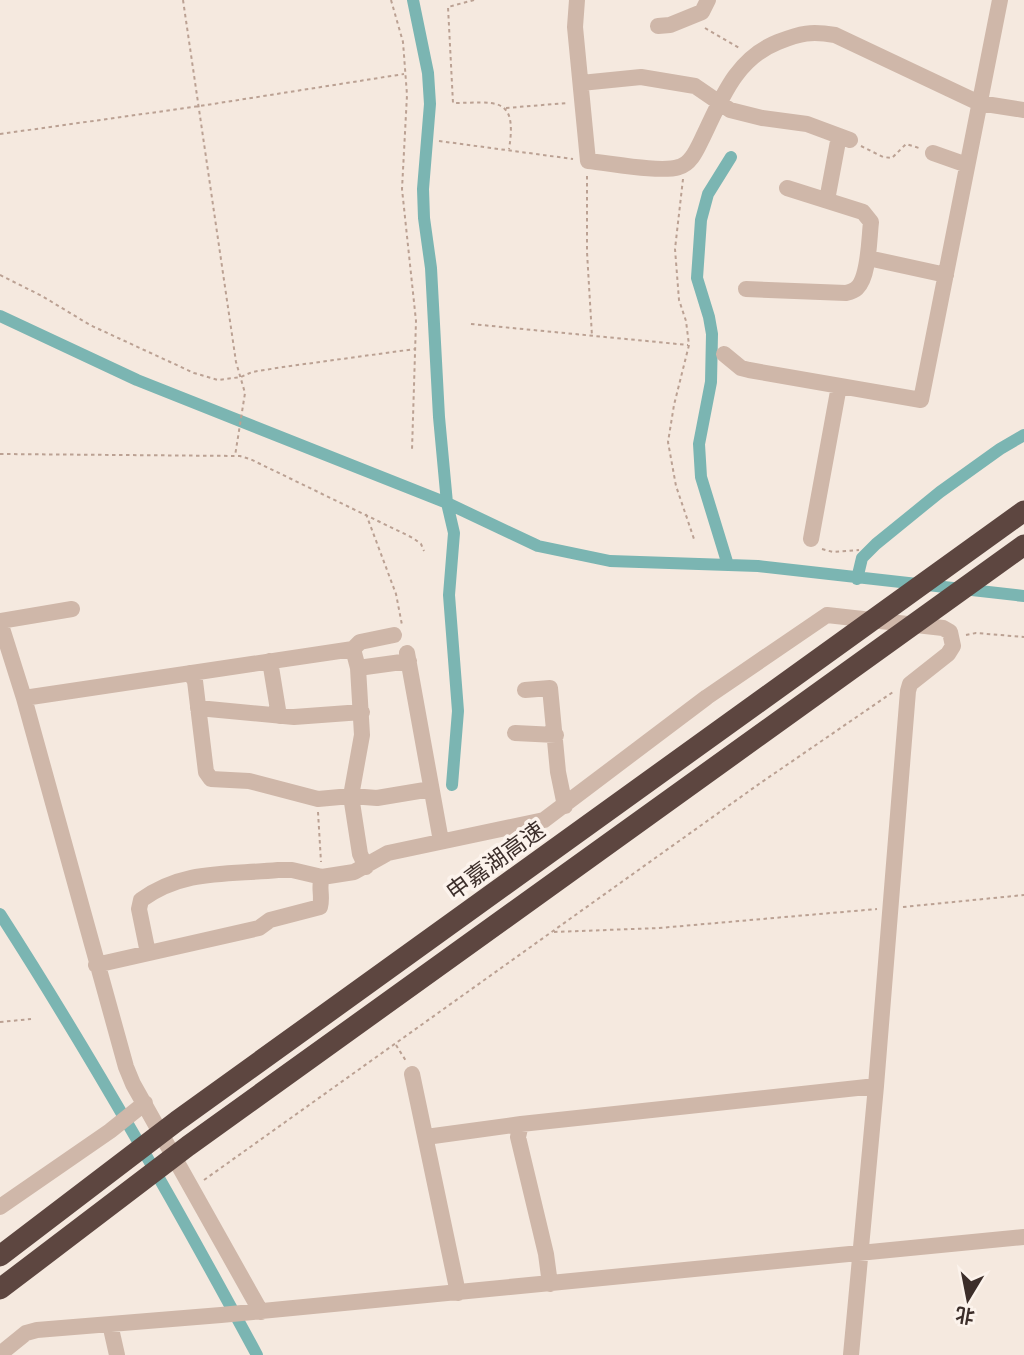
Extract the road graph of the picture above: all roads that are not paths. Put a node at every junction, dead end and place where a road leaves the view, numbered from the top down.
1 (577, 0) edge
2 (708, 0) edge
3 (1000, 0) edge
4 (658, 26) dead end
5 (581, 83) junction
6 (720, 103) junction
7 (979, 103) junction
8 (1024, 110) edge
9 (933, 153) road end
10 (967, 164) junction
11 (787, 188) dead end
12 (827, 201) junction
13 (868, 258) junction
14 (946, 275) junction
15 (746, 289) dead end
16 (724, 354) dead end
17 (839, 386) junction
18 (1024, 511) edge
19 (811, 538) road end
20 (1018, 549) edge
21 (72, 609) dead end
22 (0, 621) edge
23 (394, 635) dead end
24 (353, 649) junction
25 (270, 661) junction
26 (358, 668) junction
27 (190, 673) junction
28 (525, 690) dead end
29 (24, 698) junction
30 (198, 708) junction
31 (362, 712) junction
32 (279, 716) junction
33 (515, 733) dead end
34 (556, 735) junction
35 (431, 789) junction
36 (351, 796) junction
37 (565, 806) junction
38 (441, 841) junction
39 (366, 867) junction
40 (322, 877) junction
41 (148, 953) junction
42 (96, 965) junction
43 (412, 1074) road end
44 (876, 1087) junction
45 (141, 1107) junction
46 (521, 1124) junction
47 (426, 1137) junction
48 (0, 1208) edge
49 (1024, 1237) edge
50 (862, 1252) junction
51 (0, 1256) edge
52 (550, 1284) junction
53 (0, 1289) edge
54 (458, 1293) junction
55 (256, 1312) junction
56 (110, 1324) junction
57 (0, 1354) edge
58 (117, 1355) edge
59 (851, 1355) edge

1 - 5 street
2 - 4 street
3 - 7 street
5 - 6 street
5 - 6 street
6 - 7 street
6 - 12 street
7 - 8 street
7 - 10 street
9 - 10 street
10 - 14 street
11 - 12 street
12 - 13 street
13 - 14 street
13 - 15 street
14 - 17 street
16 - 17 street
17 - 19 street
18 - 51 highway, 申嘉湖高速
20 - 53 highway
21 - 22 street
22 - 29 street
23 - 24 street
24 - 25 street
24 - 26 street
25 - 27 street
25 - 32 street
26 - 31 street
26 - 35 street
27 - 29 street
27 - 30 street
28 - 34 street
29 - 42 street
30 - 32 street
30 - 36 street
31 - 32 street
31 - 36 street
33 - 34 street
34 - 37 street
35 - 36 street
35 - 38 street
36 - 39 street
37 - 38 street
37 - 44 street
38 - 39 street
39 - 40 street
40 - 41 street
40 - 41 street
41 - 42 street
42 - 45 street
43 - 47 street
44 - 46 street
44 - 50 street
45 - 48 street
45 - 55 street
46 - 47 street
46 - 52 street
47 - 54 street
49 - 50 street
50 - 52 street
50 - 59 street
52 - 54 street
54 - 55 street
55 - 56 street
56 - 57 street
56 - 58 street

